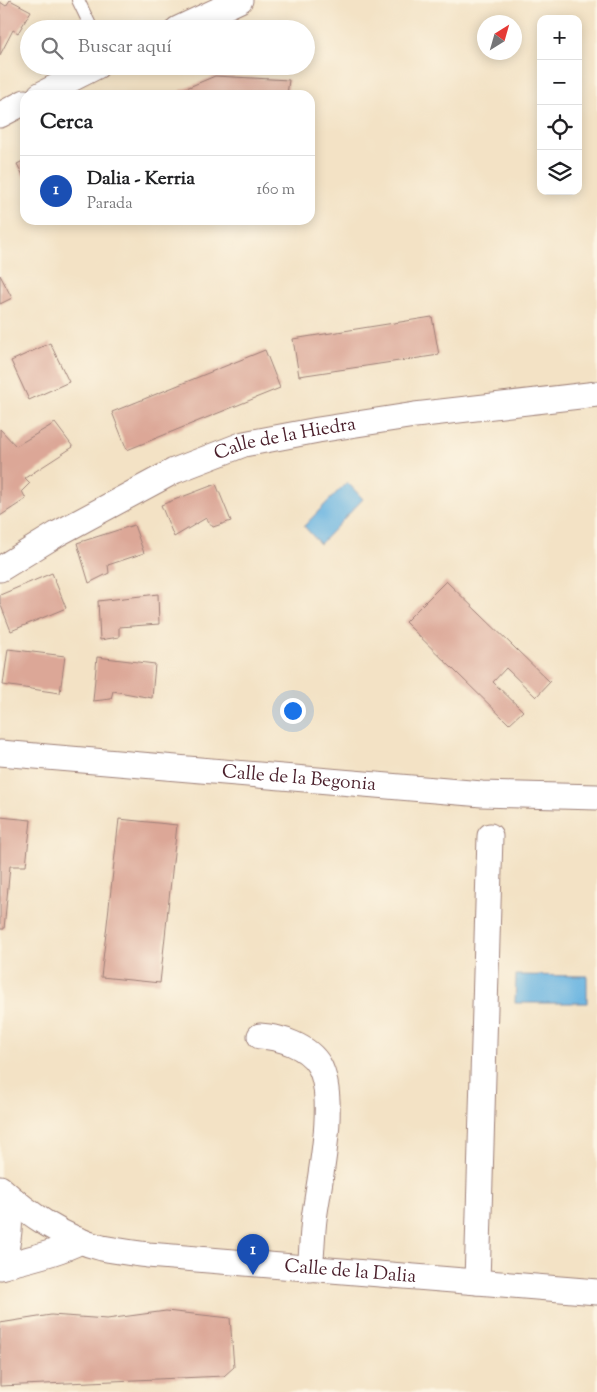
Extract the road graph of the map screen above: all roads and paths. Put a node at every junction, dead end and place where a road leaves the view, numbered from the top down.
1 (78, 0) edge
2 (240, 0) edge
3 (88, 20) edge
4 (197, 20) edge
5 (79, 75) edge
6 (50, 90) edge
7 (20, 105) edge
8 (0, 115) edge
9 (597, 394) edge
10 (0, 570) edge
11 (0, 753) edge
12 (597, 796) edge
13 (490, 836) dead end
14 (260, 1036) dead end
15 (3, 1191) edge
16 (81, 1241) junction
17 (1, 1266) edge
18 (310, 1269) junction
19 (477, 1282) junction
20 (597, 1292) edge

1 - 3 lane
2 - 4 street
5 - 6 street
7 - 8 street
9 - 10 street, Calle de la Hiedra
11 - 12 street, Calle de la Begonia
13 - 19 street
14 - 18 street
15 - 16 street, Calle de la Dalia
15 - 17 street
16 - 17 street
16 - 18 street, Calle de la Dalia
18 - 19 street, Calle de la Dalia
19 - 20 street, Calle de la Dalia

